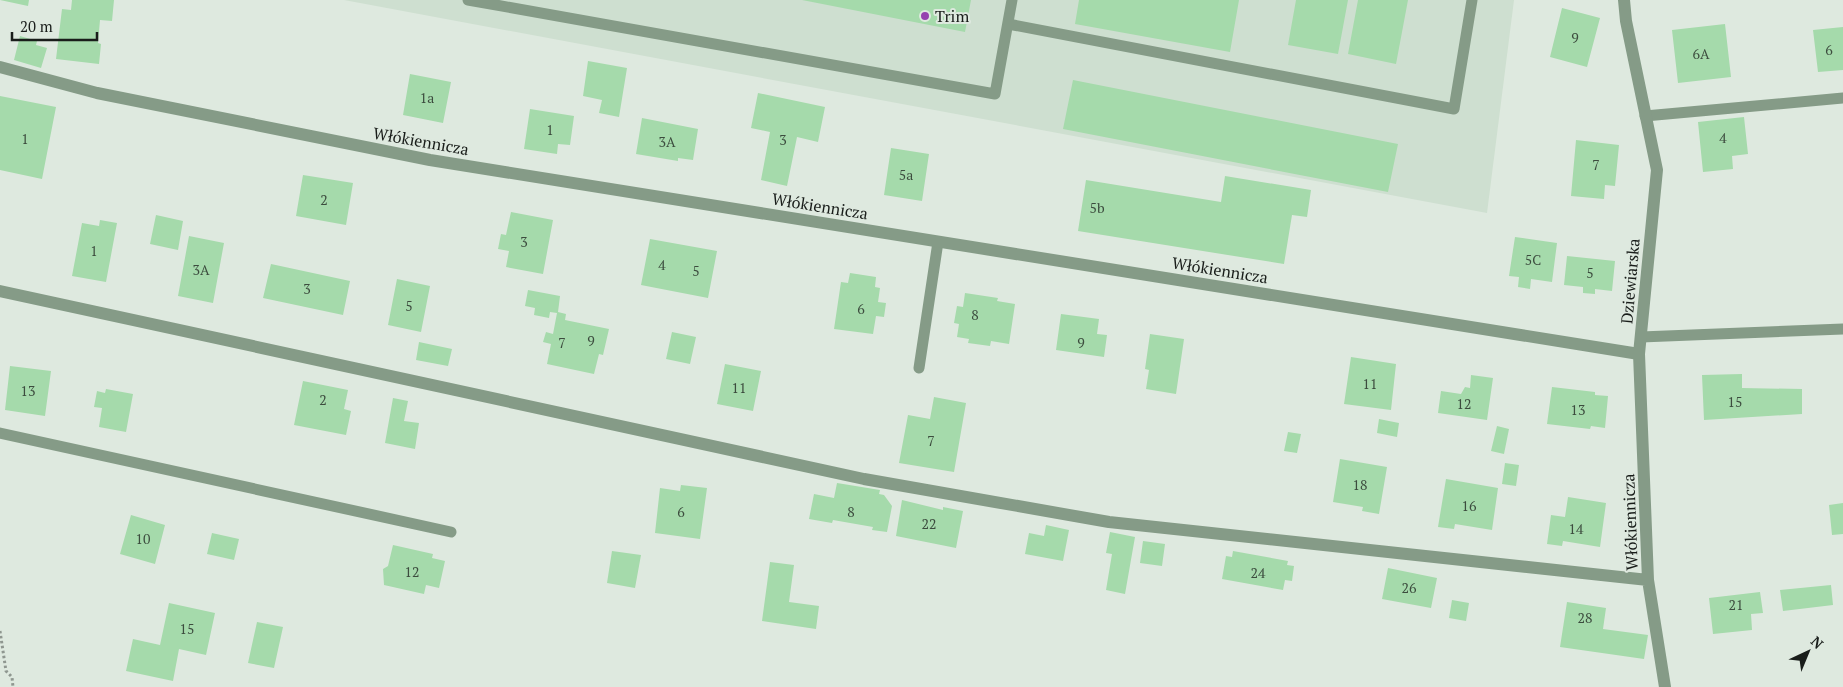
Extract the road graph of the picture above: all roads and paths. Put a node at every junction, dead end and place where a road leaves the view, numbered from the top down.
1 (468, 0) edge
2 (1012, 0) edge
3 (1472, 0) edge
4 (1624, 0) edge
5 (1008, 24) junction
6 (0, 67) edge
7 (1843, 98) edge
8 (1645, 116) junction
9 (938, 242) junction
10 (0, 291) edge
11 (1843, 329) edge
12 (1641, 337) junction
13 (1639, 354) junction
14 (919, 368) dead end
15 (0, 433) edge
16 (451, 532) dead end
17 (1648, 580) junction
18 (0, 631) edge
19 (13, 687) edge
20 (1665, 687) edge

1 - 5 lane
2 - 5 lane
3 - 5 lane
4 - 8 street, Dziewiarska
6 - 9 street, Włókiennicza
7 - 8 lane
8 - 12 street, Dziewiarska
9 - 13 street, Włókiennicza
9 - 14 lane
10 - 17 street
11 - 12 lane, Dziewiarska
12 - 13 street, Włókiennicza
13 - 17 street, Włókiennicza
15 - 16 lane
17 - 20 street, Włókiennicza
18 - 19 path

